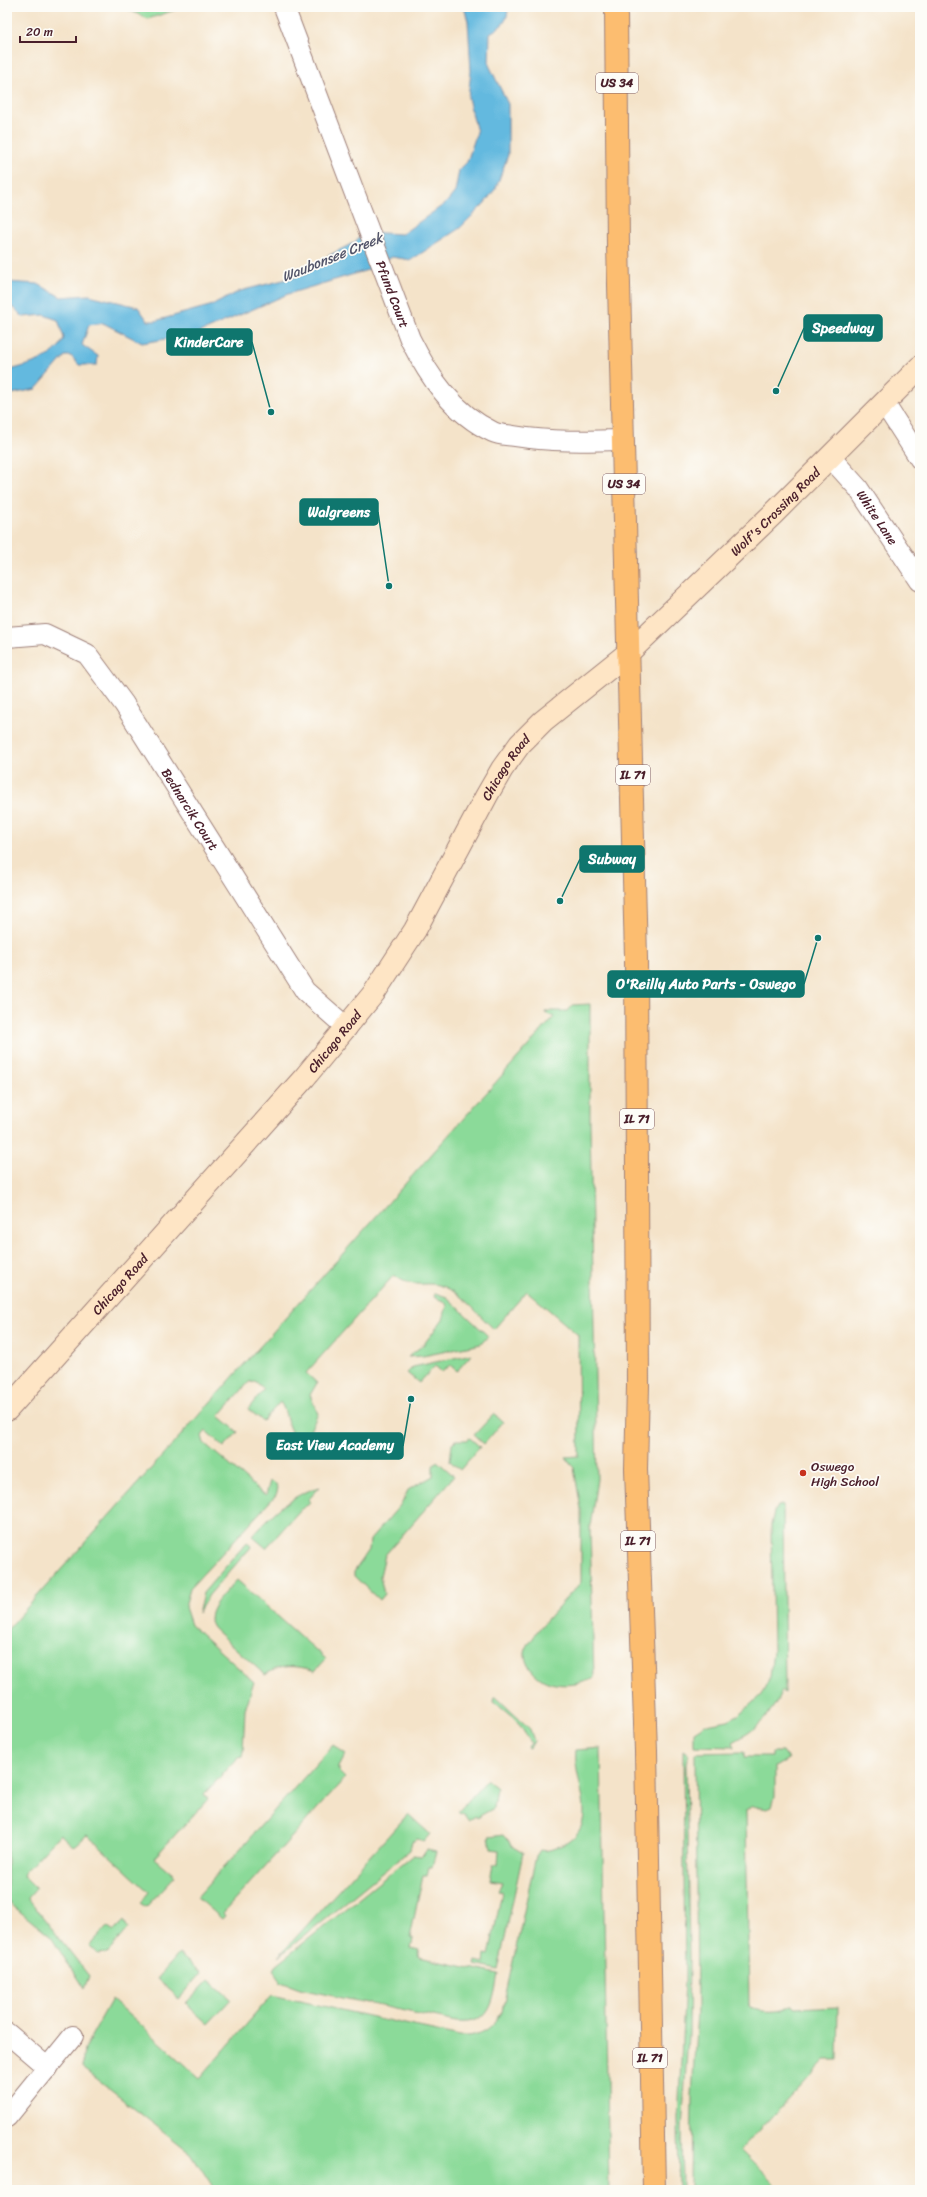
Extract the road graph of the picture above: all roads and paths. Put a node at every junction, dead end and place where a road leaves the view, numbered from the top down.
1 (284, 7) edge
2 (616, 7) edge
3 (920, 367) edge
4 (884, 403) junction
5 (623, 440) junction
6 (830, 457) junction
7 (920, 459) edge
8 (920, 581) edge
9 (7, 637) edge
10 (628, 653) junction
11 (347, 1028) junction
12 (7, 1410) edge
13 (7, 2033) edge
14 (73, 2036) dead end
15 (48, 2068) junction
16 (7, 2117) edge
17 (654, 2190) edge

1 - 5 street, Pfund Court
2 - 5 main road, US 34
3 - 4 main road, Wolf's Crossing Road
4 - 6 main road, Wolf's Crossing Road
4 - 7 street
5 - 10 main road, US 34
6 - 8 street, White Lane
6 - 10 main road, Wolf's Crossing Road
9 - 11 street, Bednarcik Court
10 - 11 main road, Chicago Road
10 - 17 main road, IL 71
11 - 12 main road, Chicago Road
13 - 15 street
14 - 15 street
15 - 16 street

